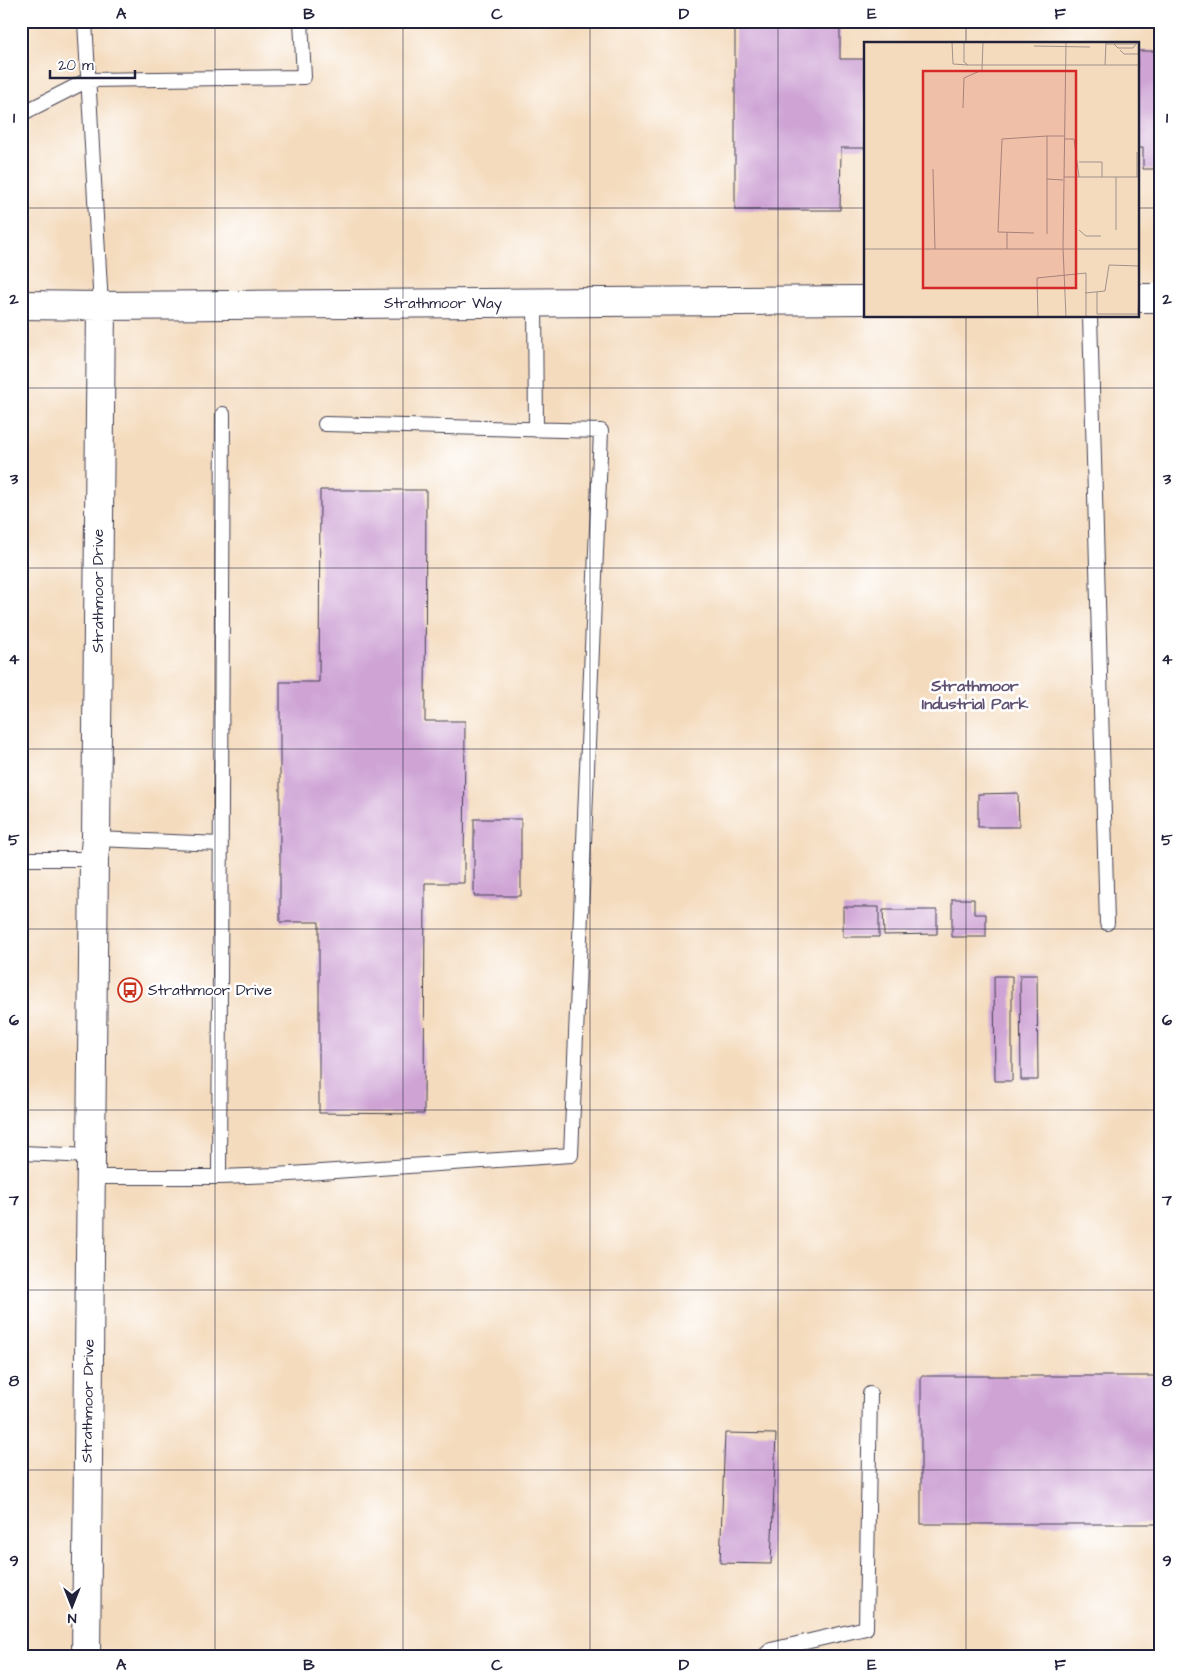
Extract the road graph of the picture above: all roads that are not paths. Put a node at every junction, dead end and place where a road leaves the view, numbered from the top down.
1 (85, 21) edge
2 (301, 21) edge
3 (88, 80) junction
4 (21, 112) edge
5 (1138, 298) edge
6 (1160, 298) edge
7 (864, 300) edge
8 (534, 302) junction
9 (21, 305) edge
10 (100, 306) junction
11 (1090, 318) edge
12 (223, 414) dead end
13 (325, 424) dead end
14 (536, 430) junction
15 (221, 844) junction
16 (95, 849) junction
17 (21, 860) edge
18 (1107, 922) dead end
19 (21, 1153) edge
20 (91, 1166) junction
21 (219, 1177) junction
22 (870, 1394) dead end
23 (86, 1657) edge
24 (763, 1657) edge

1 - 3 lane
2 - 3 lane
3 - 4 lane
3 - 10 lane
5 - 6 street
7 - 8 street, Strathmoor Way
8 - 10 street, Strathmoor Way
8 - 14 lane
9 - 10 street, Strathmoor Way
10 - 16 street, Strathmoor Drive
11 - 18 lane
12 - 15 lane
13 - 14 lane
14 - 21 lane
15 - 16 lane
15 - 21 lane
16 - 17 lane
16 - 20 street, Strathmoor Drive
19 - 20 lane
20 - 21 lane
20 - 23 street, Strathmoor Drive
22 - 24 lane

